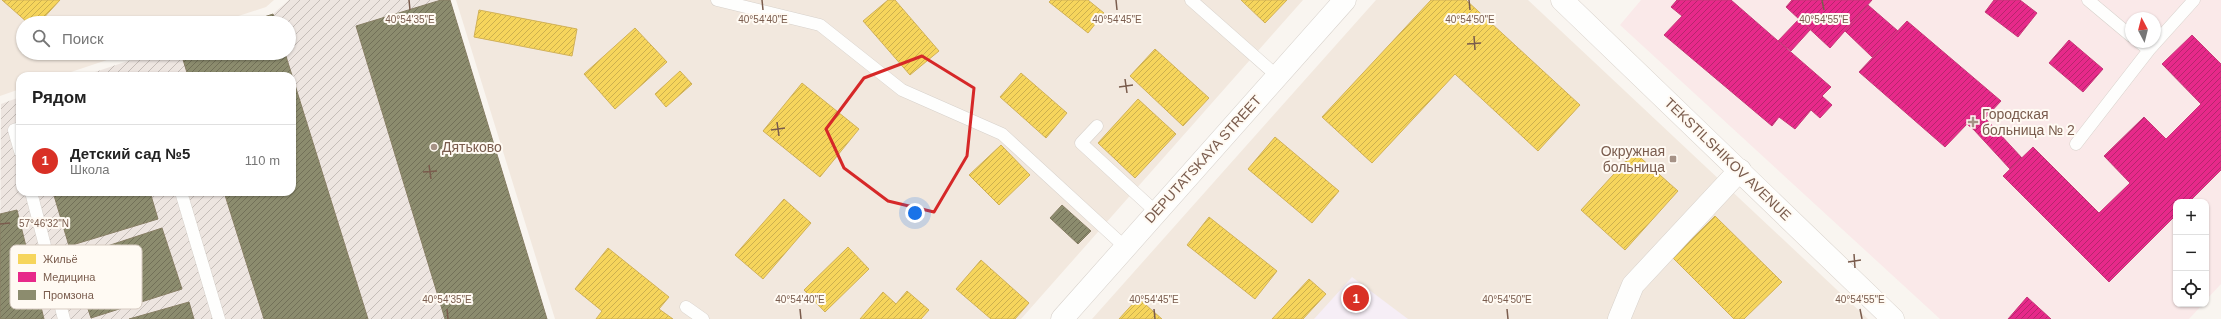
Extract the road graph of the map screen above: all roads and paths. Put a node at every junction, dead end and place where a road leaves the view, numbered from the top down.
1 (717, 0) edge
2 (1191, 0) edge
3 (1345, 0) edge
4 (1562, 0) edge
5 (2088, 0) edge
6 (2194, 0) edge
7 (2125, 31) edge
8 (2146, 48) edge
9 (2149, 50) junction
10 (1277, 76) junction
11 (1096, 126) dead end
12 (2076, 144) dead end
13 (1740, 170) junction
14 (32, 196) edge
15 (182, 196) edge
16 (1156, 212) junction
17 (45, 245) edge
18 (1125, 247) junction
19 (686, 307) dead end
20 (61, 309) edge
21 (64, 319) edge
22 (219, 319) edge
23 (703, 319) edge
24 (1062, 319) edge
25 (1619, 319) edge
26 (1893, 319) edge

1 - 18 lane
2 - 10 lane
3 - 10 street, DEPUTATSKAYA STREET
4 - 13 street, TEKSTILSHIKOV AVENUE
5 - 7 lane
6 - 9 lane
8 - 9 lane
9 - 12 lane
10 - 16 street, DEPUTATSKAYA STREET
11 - 16 lane
13 - 25 street
13 - 26 street, TEKSTILSHIKOV AVENUE
14 - 17 lane
15 - 22 lane
16 - 18 street, DEPUTATSKAYA STREET
18 - 24 street, DEPUTATSKAYA STREET
19 - 23 lane
20 - 21 lane

